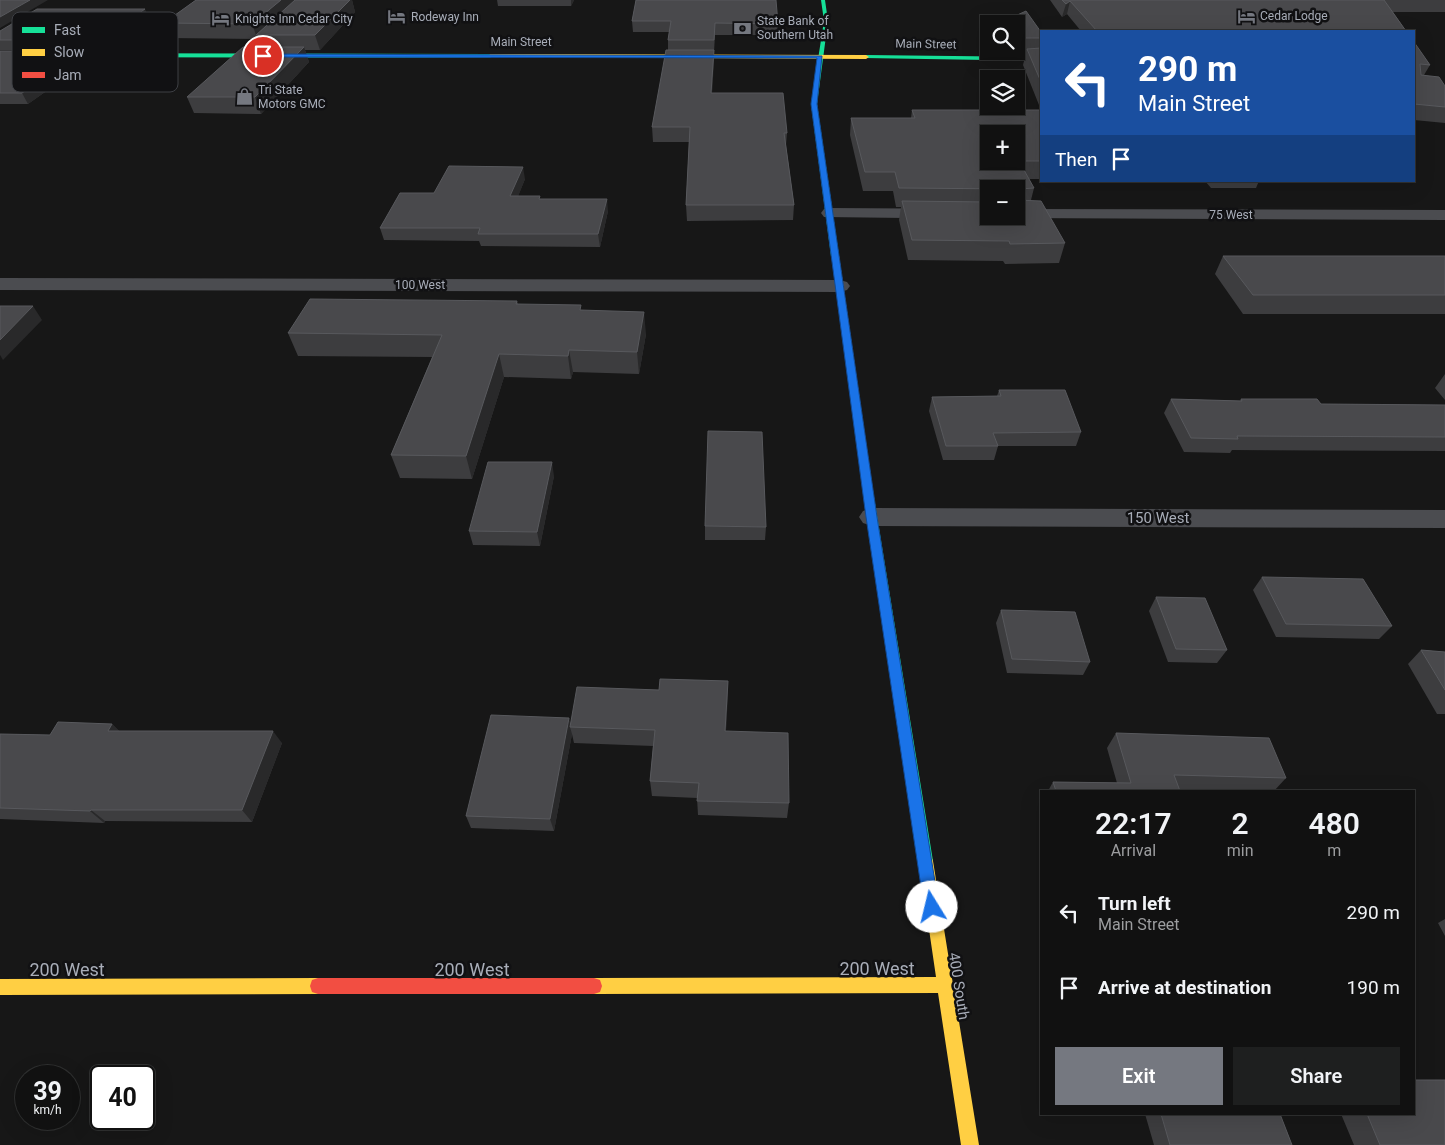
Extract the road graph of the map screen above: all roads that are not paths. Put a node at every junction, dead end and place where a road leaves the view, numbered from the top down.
1 (823, 0) edge
2 (178, 55) edge
3 (820, 57) junction
4 (1040, 59) edge
5 (830, 213) junction
6 (980, 214) edge
7 (1025, 214) edge
8 (1445, 215) edge
9 (0, 284) edge
10 (840, 286) junction
11 (872, 517) junction
12 (1445, 519) edge
13 (944, 985) junction
14 (0, 987) edge
15 (970, 1145) edge

1 - 3 street, 400 South
2 - 3 street, Main Street
3 - 4 street, Main Street
3 - 5 street, 400 South
5 - 6 street
5 - 10 street, 400 South
7 - 8 street, 75 West
9 - 10 street, 100 West
10 - 11 street, 400 South
11 - 12 street, 150 West
11 - 13 street, 400 South
13 - 14 street, 200 West
13 - 15 street, 400 South

